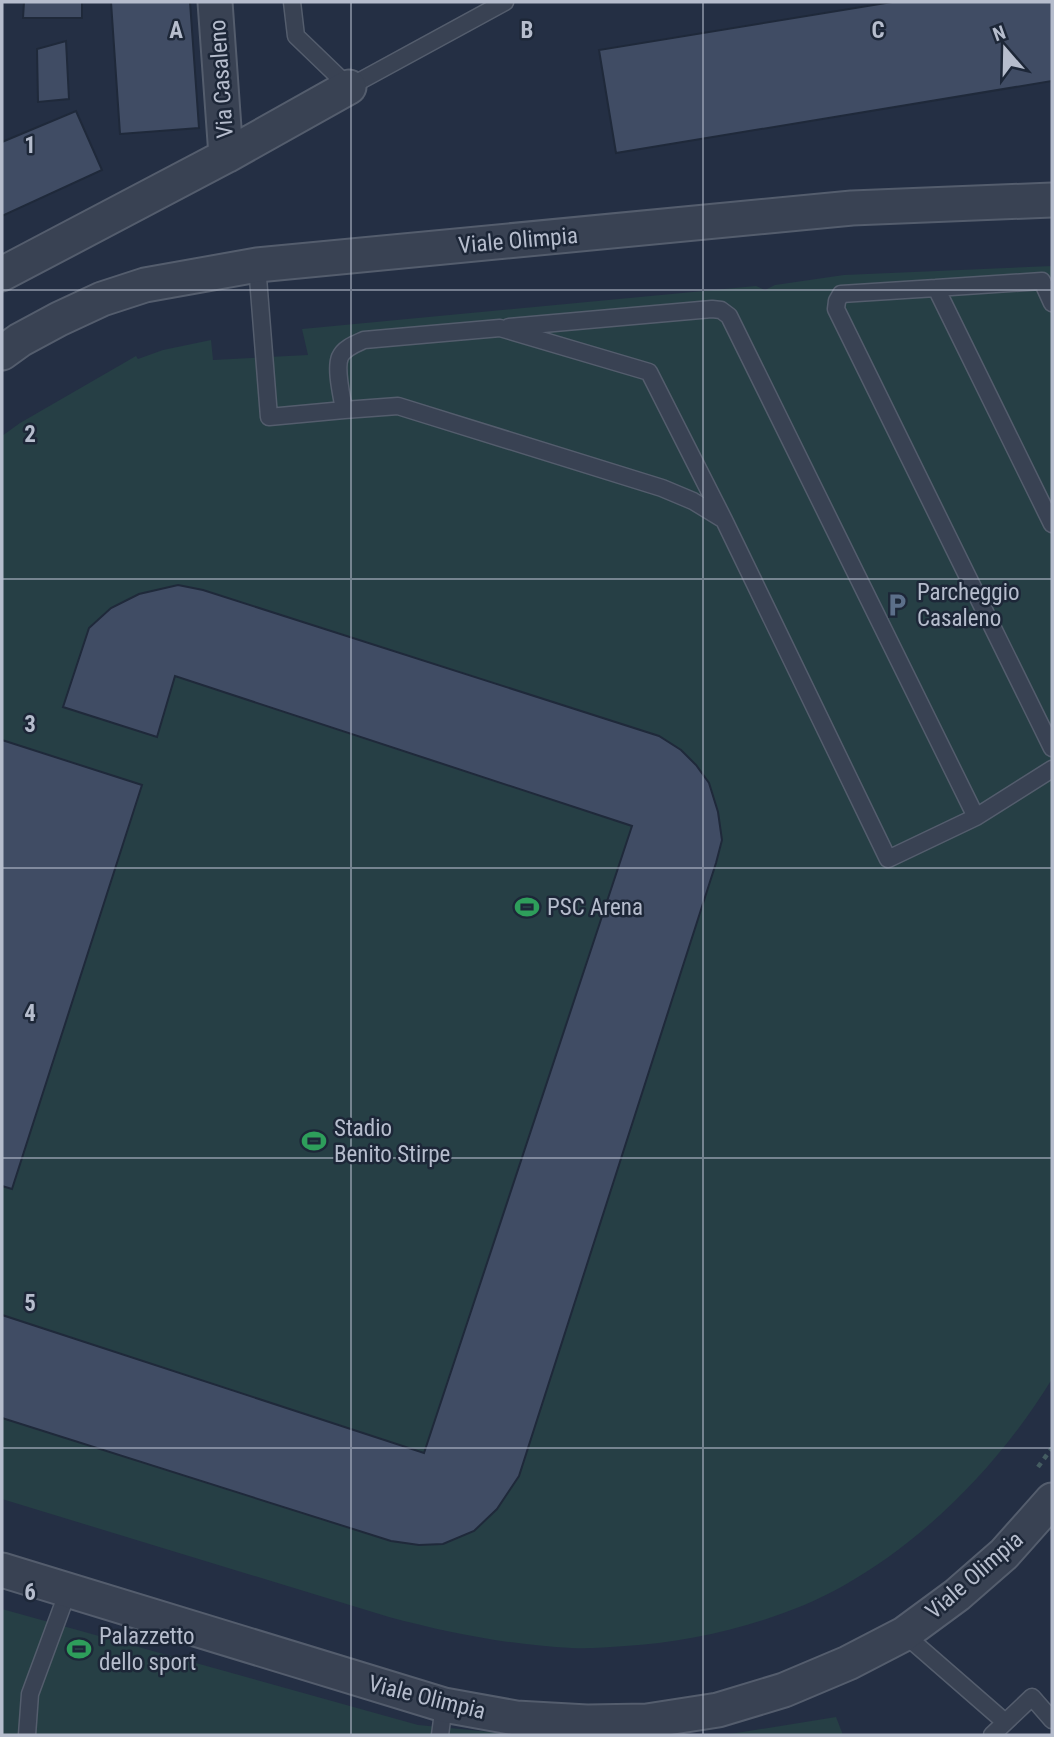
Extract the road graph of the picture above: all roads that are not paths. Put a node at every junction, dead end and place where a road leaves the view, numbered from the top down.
1 (215, 2) edge
2 (292, 2) edge
3 (505, 2) edge
4 (349, 87) junction
5 (226, 156) junction
6 (1052, 200) edge
7 (257, 265) junction
8 (2, 274) edge
9 (936, 288) junction
10 (1052, 303) edge
11 (500, 328) junction
12 (2, 353) edge
13 (344, 410) junction
14 (724, 520) junction
15 (1052, 524) edge
16 (1052, 748) edge
17 (1052, 769) edge
18 (976, 817) junction
19 (1052, 1500) edge
20 (2, 1570) edge
21 (68, 1591) junction
22 (904, 1634) junction
23 (442, 1720) edge
24 (1052, 1720) edge
25 (1005, 1722) junction
26 (27, 1735) edge
27 (992, 1735) edge

1 - 5 street, Via Casaleno
2 - 4 lane
3 - 4 lane
4 - 5 street
5 - 8 street
6 - 7 street, Viale Olimpia
7 - 12 street, Viale Olimpia
7 - 13 lane
9 - 10 lane
9 - 15 lane
9 - 16 lane
11 - 13 lane
11 - 14 lane
11 - 18 lane
13 - 14 lane
14 - 18 lane
17 - 18 lane
19 - 22 street, Viale Olimpia
20 - 21 street, Viale Olimpia
21 - 23 street, Viale Olimpia
21 - 26 lane
22 - 23 street, Viale Olimpia
22 - 25 lane
24 - 25 lane
25 - 27 lane

